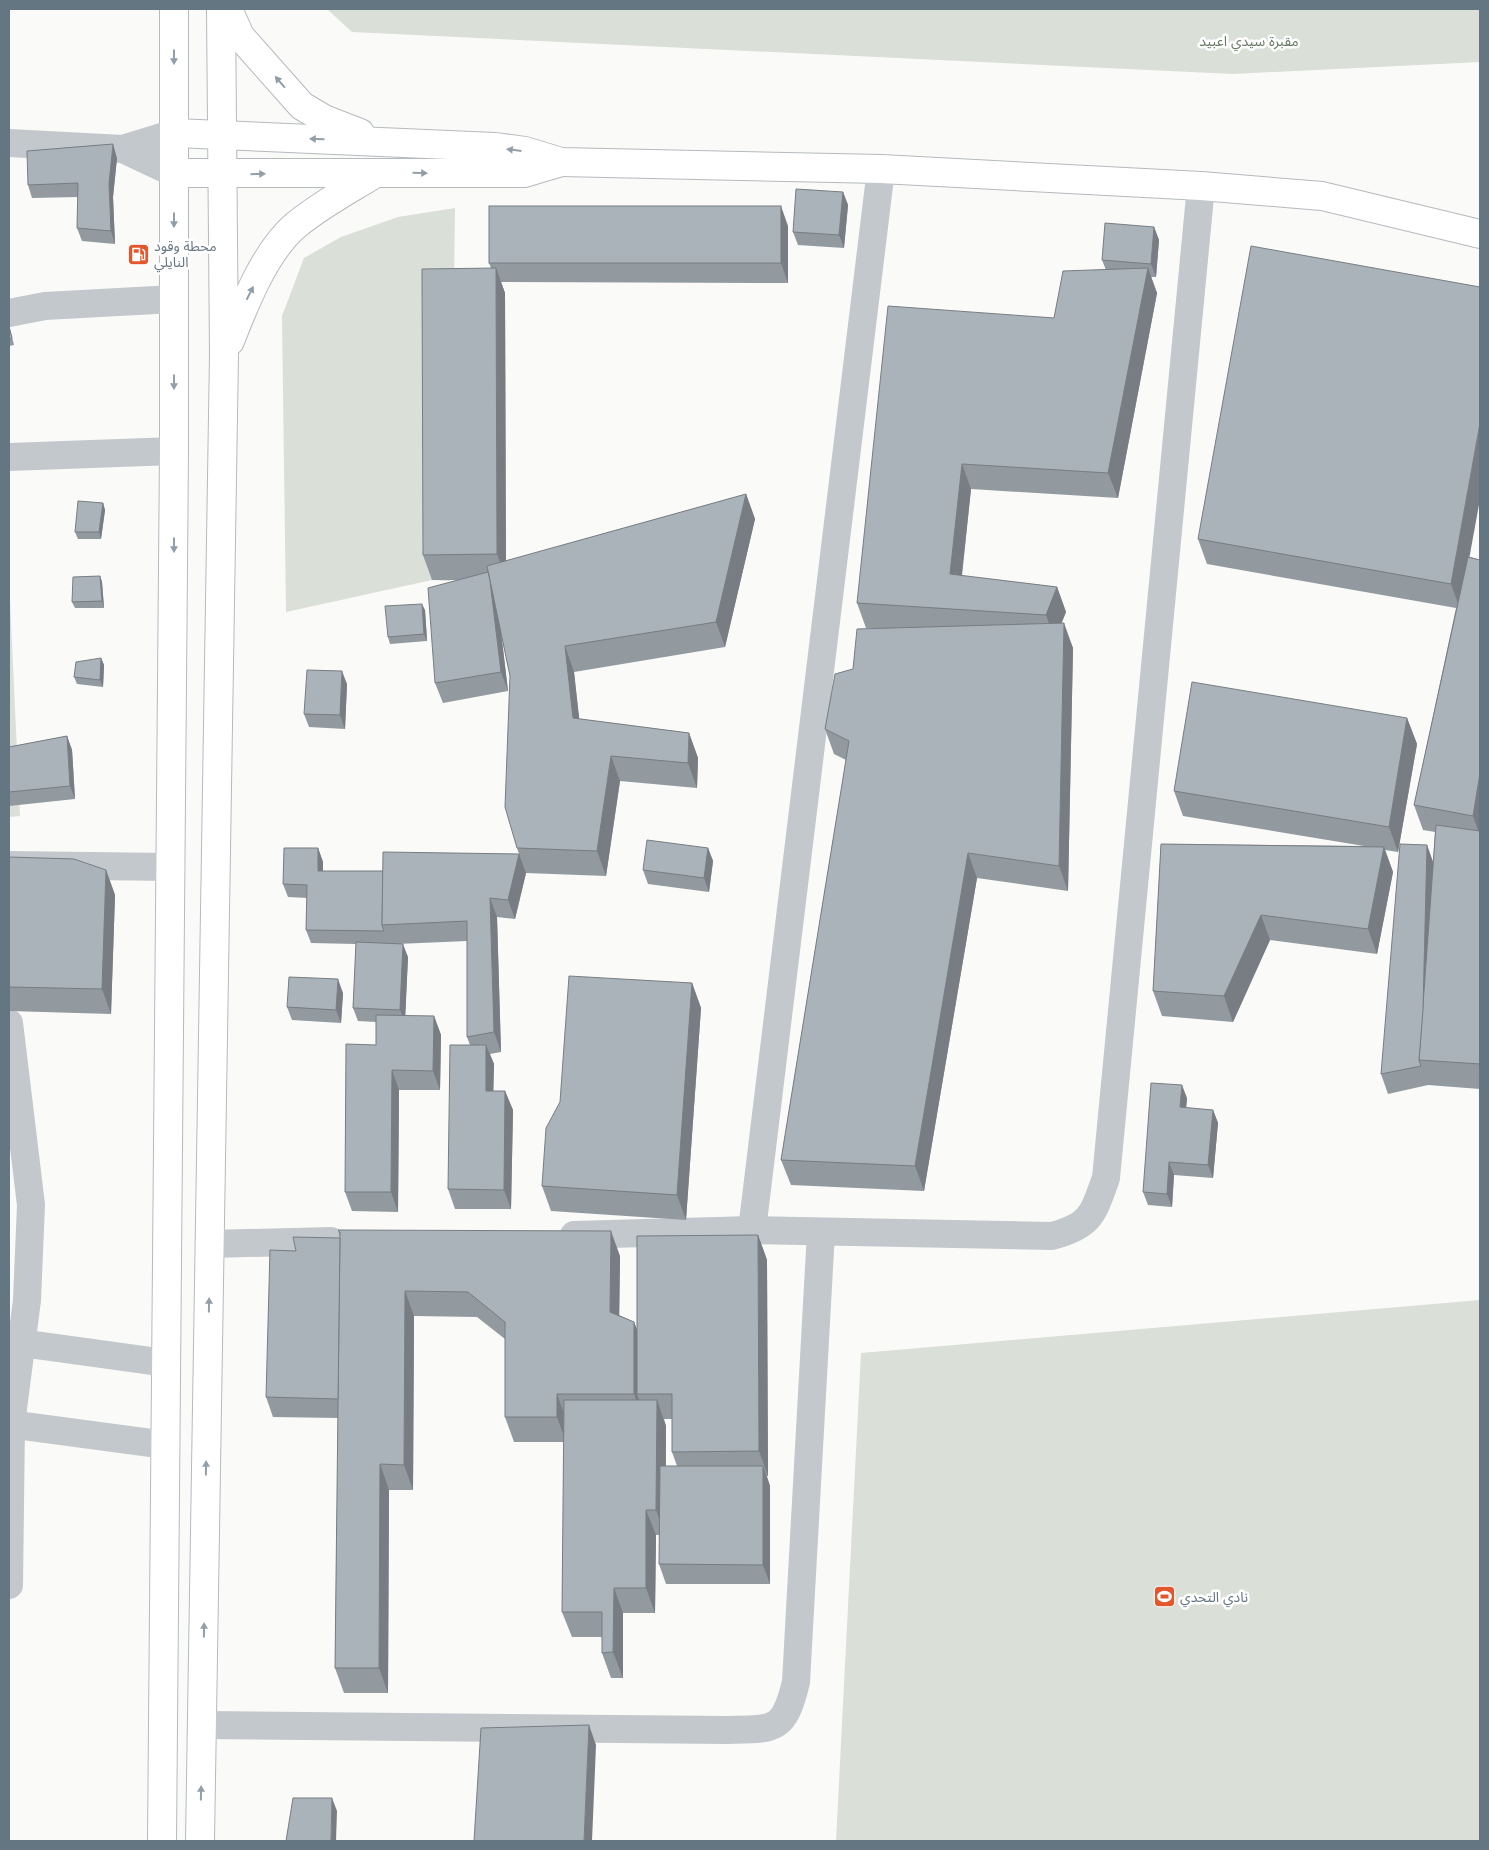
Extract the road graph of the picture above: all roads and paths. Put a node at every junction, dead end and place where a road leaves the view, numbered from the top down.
1 (174, 9) edge
2 (221, 9) edge
3 (228, 9) edge
4 (175, 133) junction
5 (223, 136) junction
6 (380, 141) junction
7 (9, 143) edge
8 (124, 149) junction
9 (562, 162) junction
10 (881, 169) junction
11 (174, 173) junction
12 (376, 173) junction
13 (224, 174) junction
14 (1201, 186) junction
15 (1480, 234) edge
16 (174, 299) junction
17 (9, 313) edge
18 (224, 354) junction
19 (174, 451) junction
20 (9, 456) edge
21 (9, 865) edge
22 (171, 867) junction
23 (9, 1023) edge
24 (14, 1109) edge
25 (752, 1230) junction
26 (821, 1232) junction
27 (545, 1236) edge
28 (358, 1241) edge
29 (210, 1244) junction
30 (21, 1343) junction
31 (166, 1363) junction
32 (10, 1424) edge
33 (166, 1445) junction
34 (9, 1585) edge
35 (202, 1725) junction
36 (162, 1841) edge
37 (200, 1841) edge

1 -> 4 main road
2 - 5 main road
6 -> 3 main road
4 - 5 main road
4 - 8 street
4 - 11 main road
6 -> 5 main road
5 - 13 main road
9 -> 6 main road
7 - 8 street
8 - 11 street
9 - 10 main road
12 -> 9 main road
10 - 14 main road
10 - 25 street
11 - 13 main road
11 -> 16 main road
13 -> 12 main road
18 -> 12 main road
13 - 18 main road
14 - 15 main road
14 - 26 street
16 - 17 street
16 -> 19 main road
18 - 29 main road
19 - 20 street
19 -> 22 main road
21 - 22 street
22 - 31 main road
23 - 24 street
24 - 30 street
25 - 26 street
25 - 27 street
26 - 35 street
28 - 29 street
35 -> 29 main road
30 - 31 street
30 - 32 street
31 - 33 main road
32 - 33 street
32 - 34 street
33 - 36 main road
37 -> 35 main road

